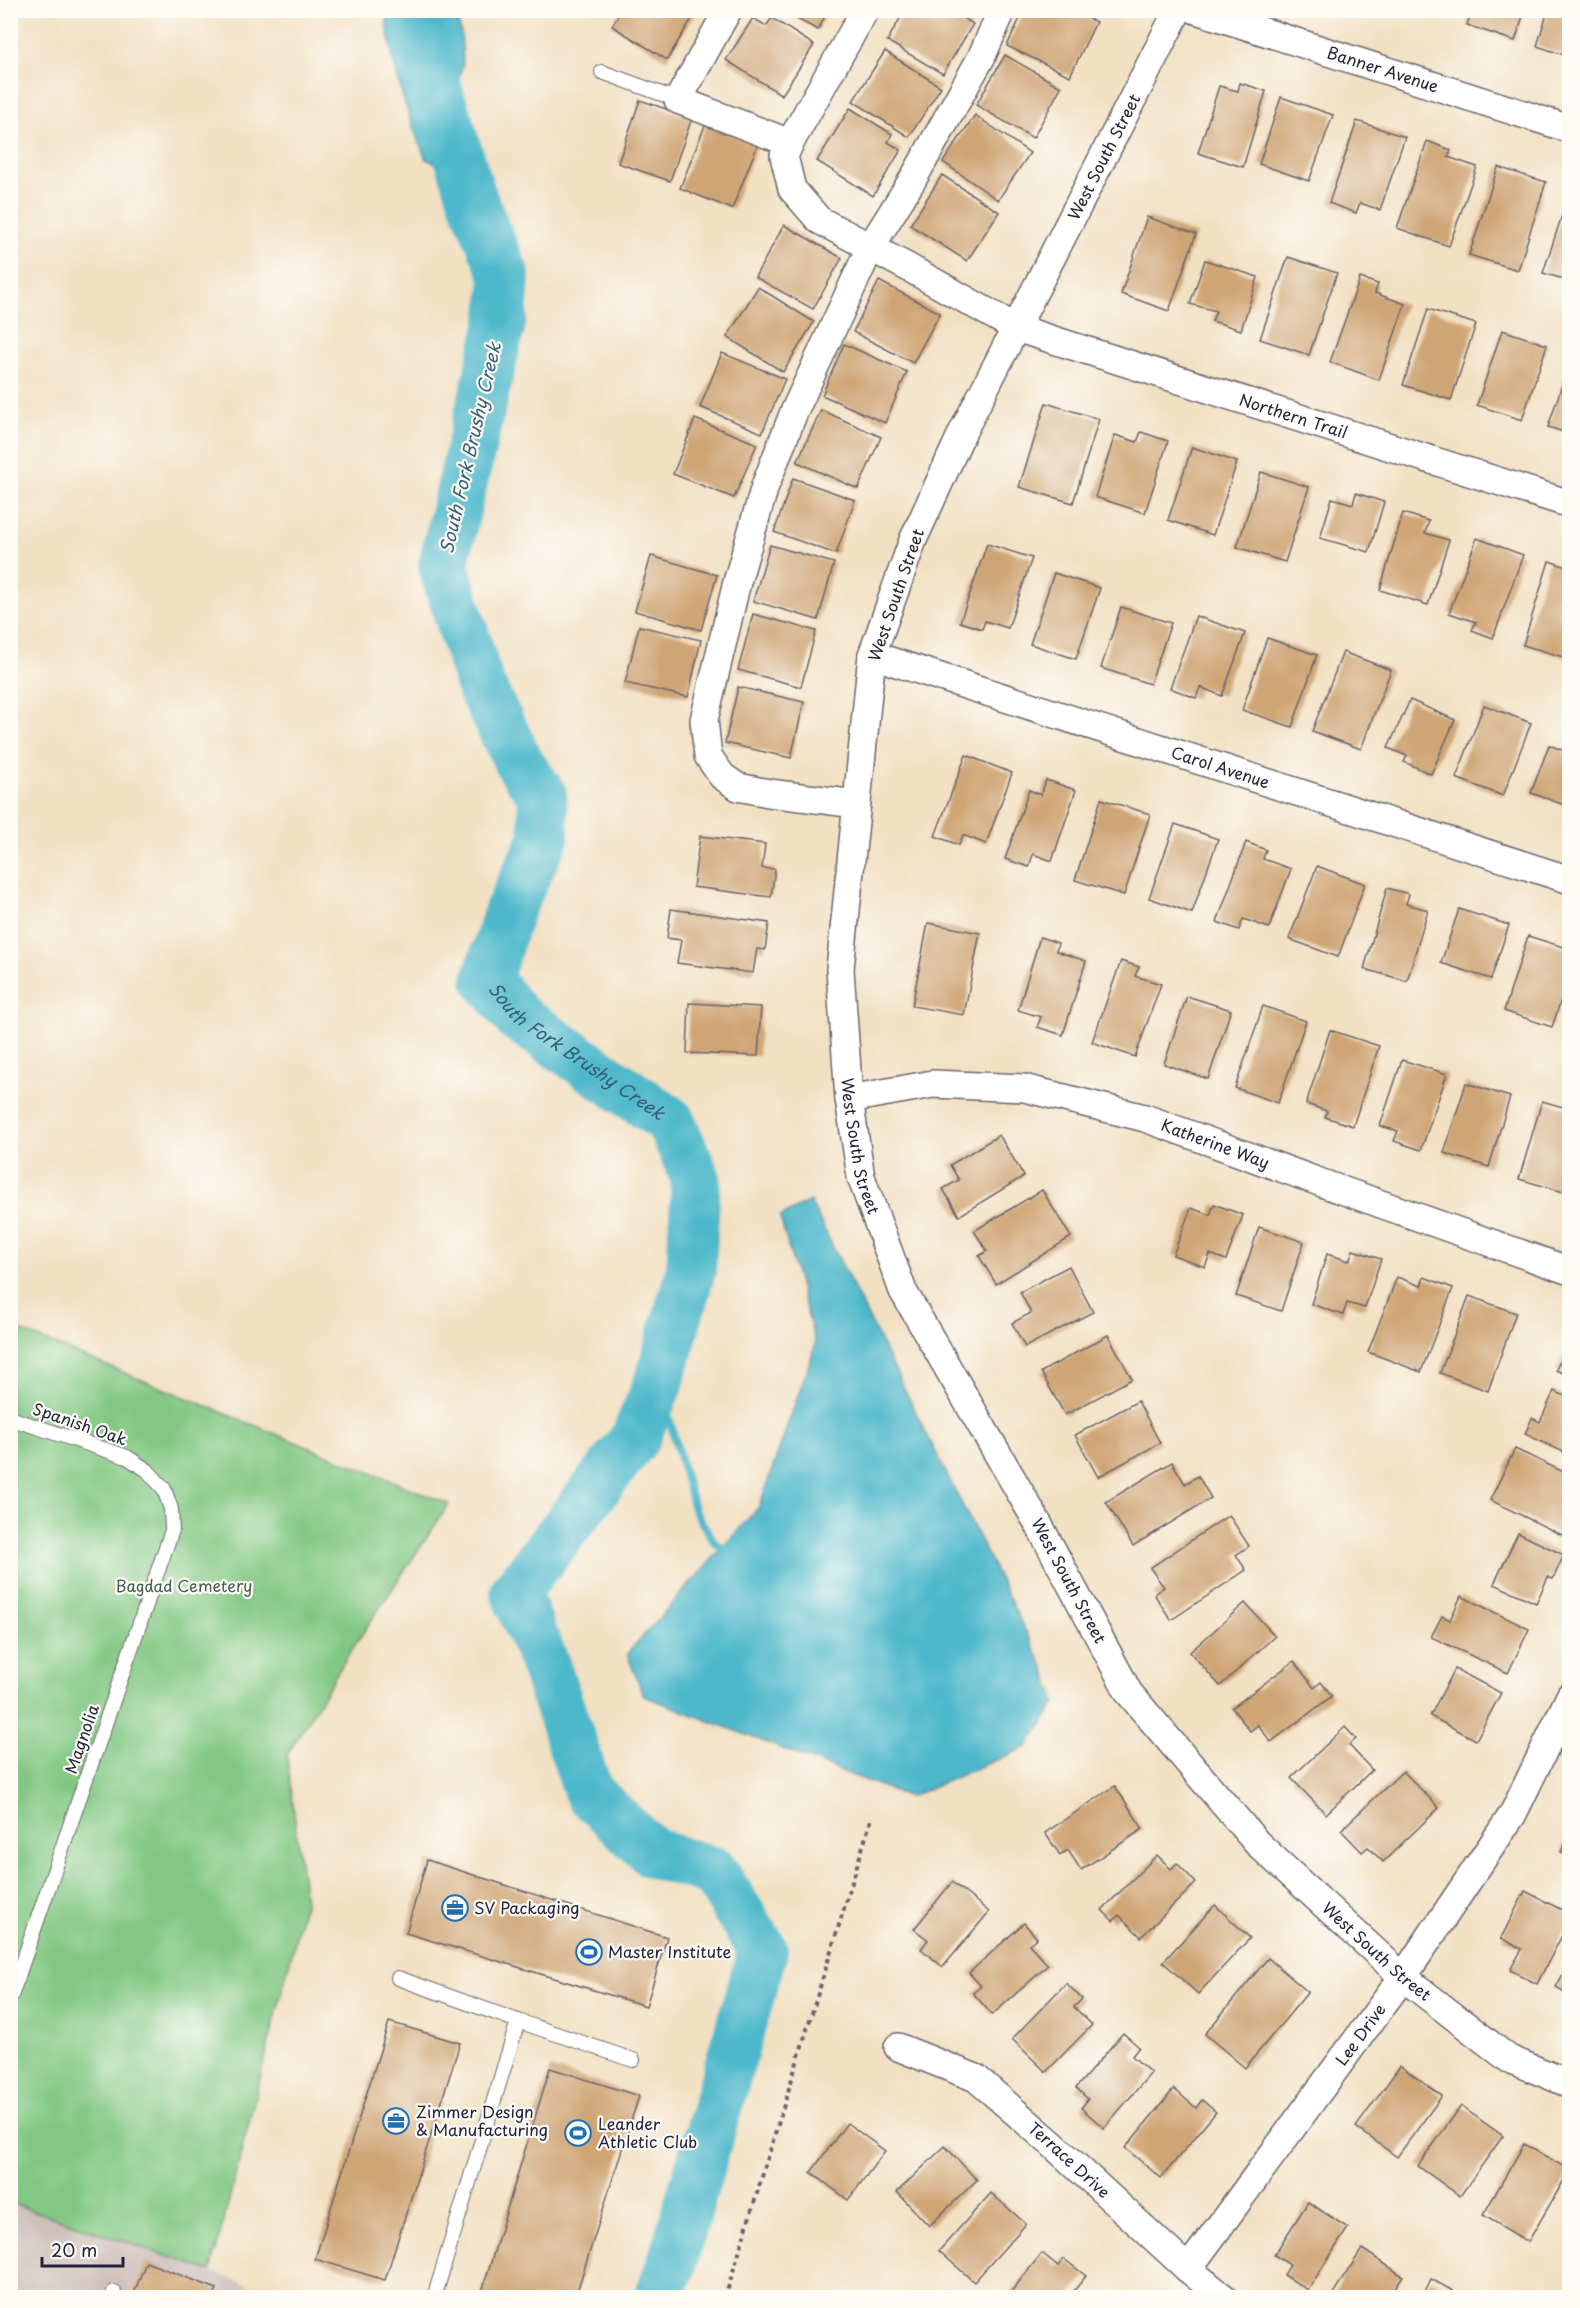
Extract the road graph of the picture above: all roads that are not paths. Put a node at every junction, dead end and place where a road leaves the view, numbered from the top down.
1 (728, 10) edge
2 (865, 10) edge
3 (1002, 10) edge
4 (1178, 10) edge
5 (1196, 10) edge
6 (602, 72) dead end
7 (678, 100) junction
8 (1569, 129) edge
9 (789, 143) junction
10 (870, 248) junction
11 (1016, 328) junction
12 (1569, 504) edge
13 (873, 655) junction
14 (856, 804) junction
15 (1569, 880) edge
16 (849, 1099) junction
17 (1569, 1271) edge
18 (10, 1418) edge
19 (164, 1489) joint
20 (1569, 1696) edge
21 (1403, 1977) junction
22 (398, 1978) dead end
23 (10, 1999) edge
24 (518, 2021) junction
25 (898, 2047) dead end
26 (633, 2060) dead end
27 (1569, 2084) edge
28 (1188, 2269) junction
29 (434, 2298) edge
30 (1224, 2298) edge

1 - 7 street
2 - 9 street
3 - 10 street
4 - 11 street, West South Street
5 - 8 street, Banner Avenue
6 - 7 lane
7 - 9 street
9 - 10 street, Northern Trail
10 - 11 street, Northern Trail
10 - 14 street
11 - 12 street, Northern Trail
11 - 13 street, West South Street
13 - 14 street, West South Street
13 - 15 street, Carol Avenue
14 - 16 street, West South Street
16 - 17 street, Katherine Way
16 - 21 street, West South Street
18 - 19 lane, Spanish Oak
19 - 23 lane, Magnolia
20 - 21 street, Lee Drive
21 - 27 street, West South Street
21 - 28 street, Lee Drive
22 - 24 lane
24 - 26 lane
24 - 29 lane
25 - 28 street, Terrace Drive
28 - 30 street, Terrace Drive

